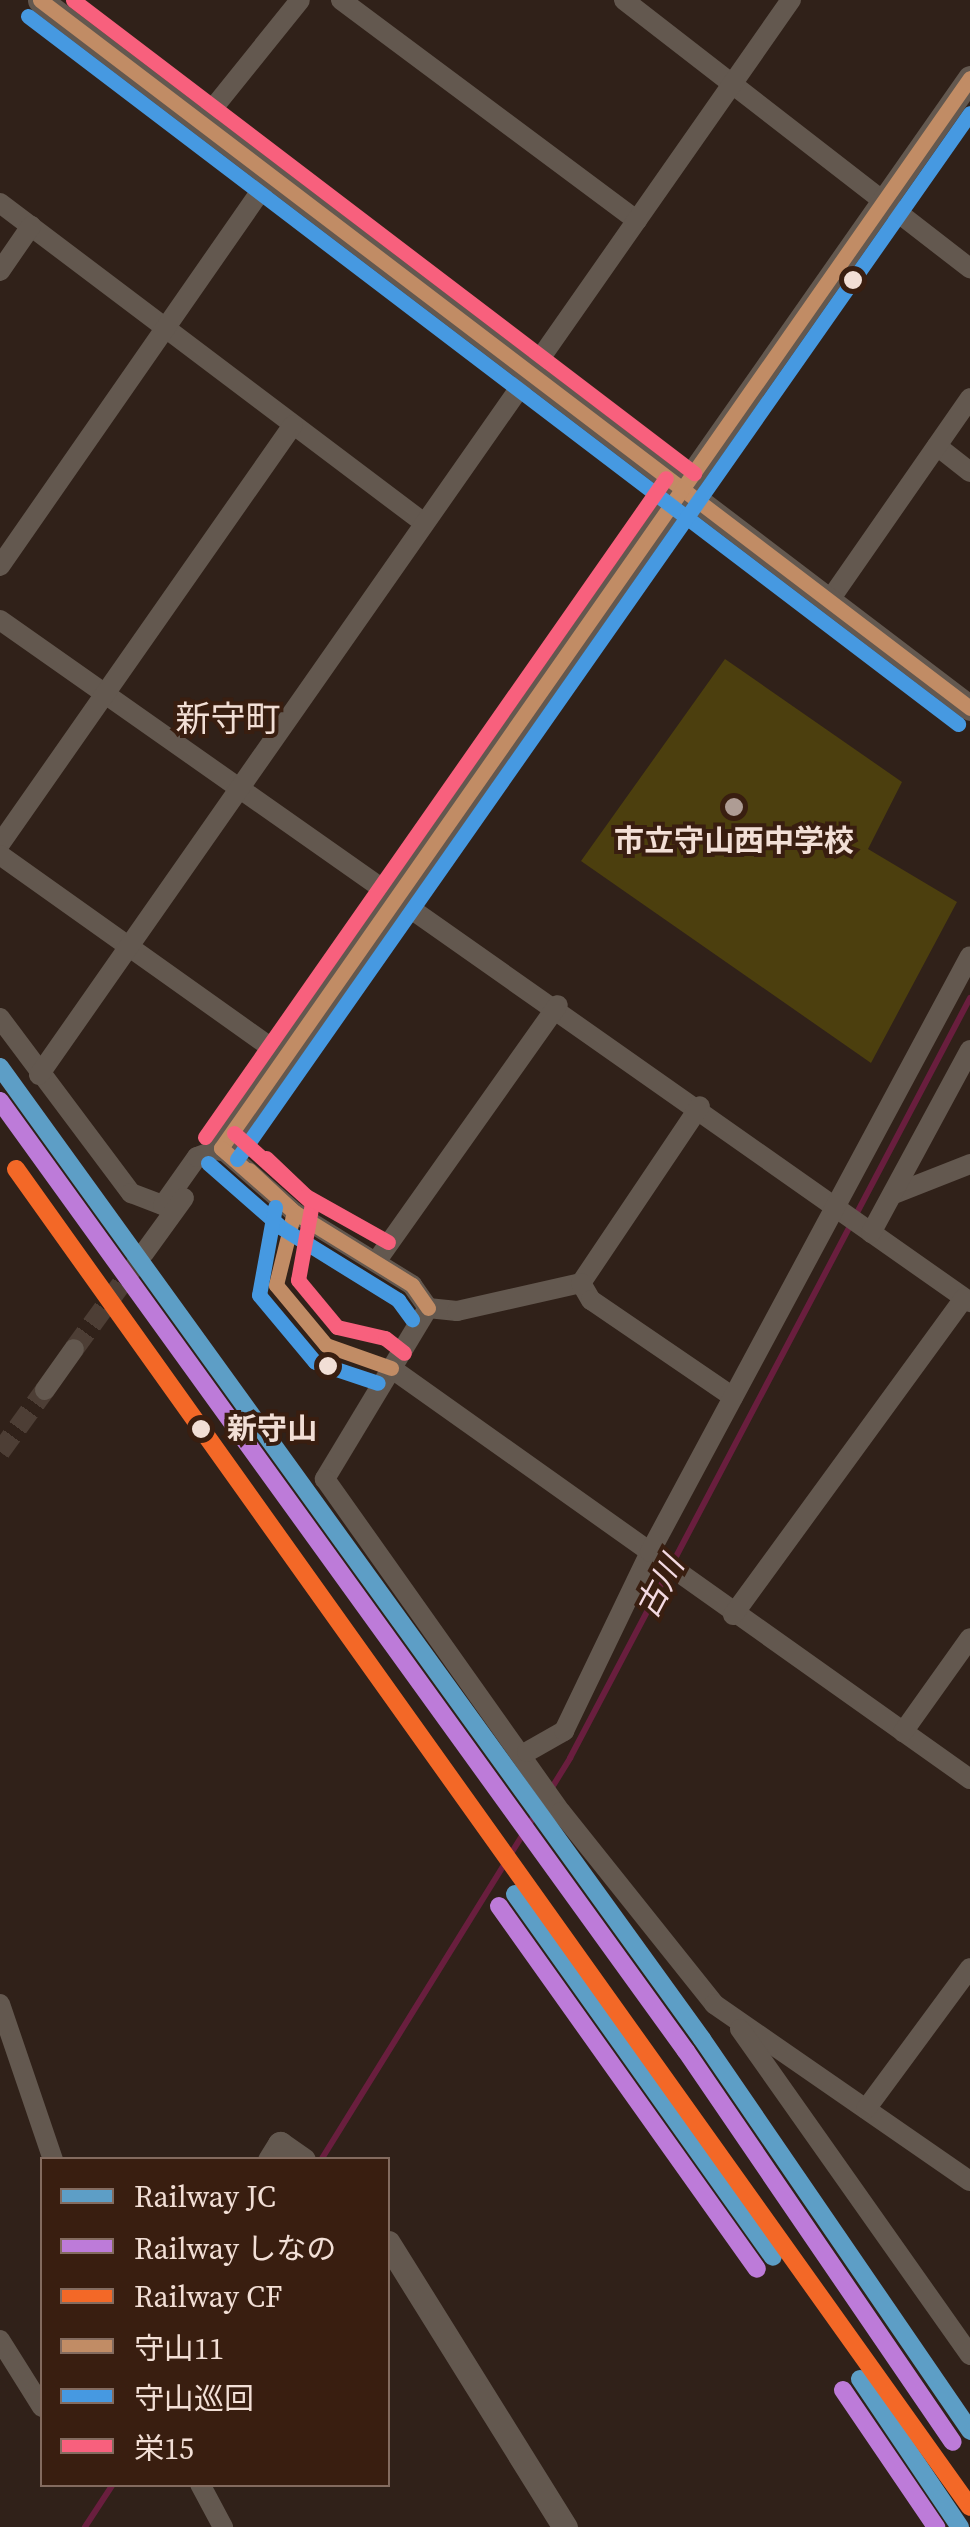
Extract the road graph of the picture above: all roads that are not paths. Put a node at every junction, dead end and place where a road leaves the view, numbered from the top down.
1 (40, 0) edge
2 (300, 0) edge
3 (341, 0) edge
4 (624, 0) edge
5 (791, 0) edge
6 (970, 78) edge
7 (731, 88) junction
8 (202, 122) junction
9 (272, 174) junction
10 (882, 202) junction
11 (0, 203) edge
12 (637, 221) junction
13 (30, 226) junction
14 (970, 268) edge
15 (0, 271) edge
16 (165, 328) junction
17 (530, 372) junction
18 (970, 398) edge
19 (293, 424) junction
20 (937, 446) junction
21 (970, 472) edge
22 (682, 490) junction
23 (424, 523) junction
24 (0, 566) edge
25 (830, 601) junction
26 (0, 620) edge
27 (106, 692) junction
28 (970, 708) edge
29 (242, 784) junction
30 (0, 844) edge
31 (0, 855) edge
32 (397, 894) junction
33 (129, 944) junction
34 (970, 956) edge
35 (558, 1005) junction
36 (0, 1018) edge
37 (970, 1050) edge
38 (284, 1057) junction
39 (39, 1075) junction
40 (700, 1106) junction
41 (220, 1148) junction
42 (970, 1164) edge
43 (894, 1194) junction
44 (834, 1205) junction
45 (871, 1233) junction
46 (144, 1253) tunnel mouth
47 (378, 1259) junction
48 (581, 1283) junction
49 (967, 1300) edge
50 (428, 1308) junction
51 (74, 1349) tunnel mouth
52 (391, 1368) junction
53 (45, 1390) tunnel mouth
54 (733, 1397) junction
55 (650, 1552) junction
56 (733, 1615) junction
57 (970, 1638) edge
58 (903, 1732) junction
59 (532, 1760) junction
60 (970, 1780) edge
61 (970, 1968) edge
62 (0, 2004) edge
63 (730, 2015) junction
64 (866, 2109) junction
65 (52, 2157) edge
66 (970, 2182) edge
67 (390, 2246) edge
68 (0, 2340) edge
69 (970, 2355) edge
70 (40, 2404) edge
71 (202, 2487) edge
72 (223, 2527) edge
73 (565, 2527) edge

1 - 8 street
2 - 8 street
3 - 12 street
4 - 7 street
5 - 7 street
6 - 10 street
7 - 10 street
7 - 12 street
8 - 9 street
9 - 16 street
9 - 17 street
10 - 14 street
10 - 22 street
11 - 13 street
12 - 17 street
13 - 15 street
13 - 16 street
16 - 19 street
16 - 24 street
17 - 22 street
17 - 23 street
18 - 20 street
19 - 23 street
19 - 27 street
20 - 21 street
20 - 25 street
22 - 25 street
22 - 32 street
23 - 29 street
25 - 28 street
26 - 27 street
27 - 29 street
27 - 30 street
29 - 32 street
29 - 33 street
31 - 33 street
32 - 35 street
32 - 38 street
33 - 38 street
33 - 39 street
34 - 44 street
35 - 40 street
35 - 47 street
36 - 39 street
37 - 43 street
38 - 41 street
39 - 41 street
40 - 44 street
40 - 48 street
41 - 46 street
41 - 47 street
42 - 43 street
43 - 45 street
44 - 45 street
44 - 54 street
45 - 49 street
47 - 50 street
48 - 50 street
48 - 54 street
49 - 56 street
50 - 52 street
51 - 53 street
52 - 55 street
52 - 59 street
54 - 55 street
55 - 56 street
55 - 59 street
56 - 58 street
57 - 58 street
58 - 60 street
59 - 63 street
61 - 64 street
62 - 65 street
63 - 64 street
63 - 69 street
64 - 66 street
67 - 73 street
68 - 70 street
71 - 72 street

